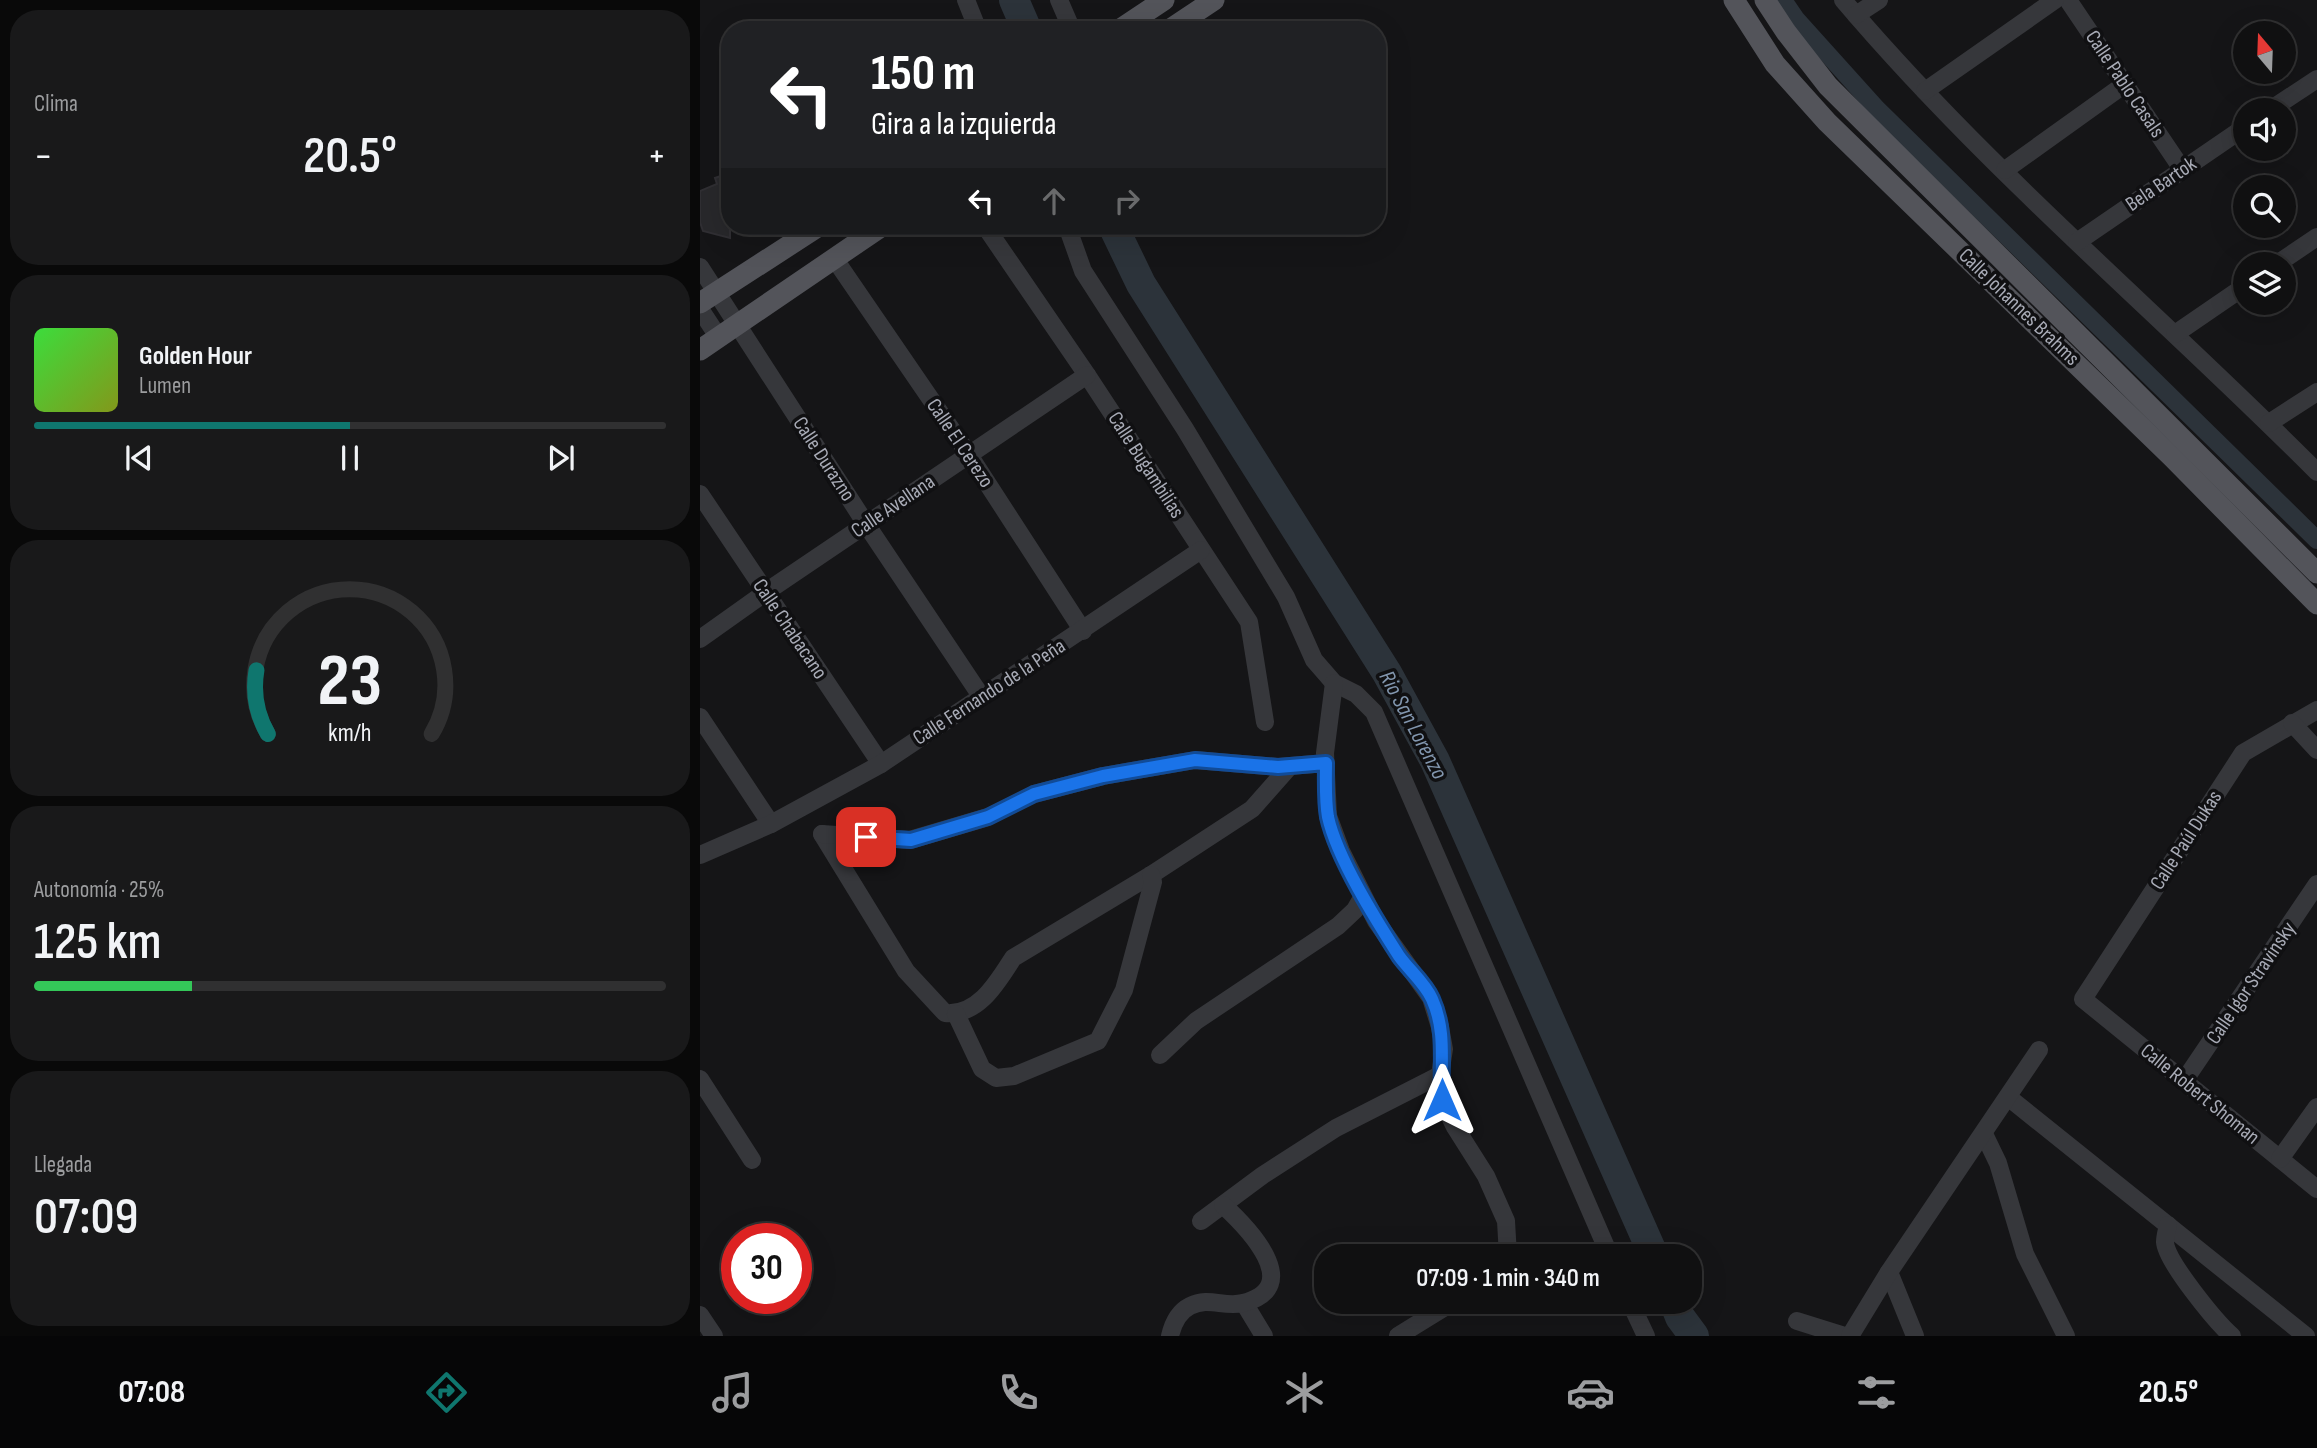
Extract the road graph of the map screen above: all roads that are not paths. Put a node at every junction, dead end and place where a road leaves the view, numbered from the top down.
1 (966, 0) edge
2 (1059, 0) edge
3 (1164, 0) edge
4 (1214, 0) edge
5 (1734, 0) edge
6 (1765, 0) edge
7 (1843, 0) edge
8 (1879, 0) edge
9 (2055, 0) edge
10 (2068, 0) edge
11 (1856, 15) junction
12 (974, 21) edge
13 (1068, 21) edge
14 (1132, 21) edge
15 (1182, 21) edge
16 (2317, 79) edge
17 (2125, 84) junction
18 (1926, 91) junction
19 (2288, 98) edge
20 (2233, 135) edge
21 (2182, 169) junction
22 (2005, 170) junction
23 (805, 235) edge
24 (868, 235) edge
25 (991, 235) edge
26 (1070, 235) edge
27 (2317, 237) edge
28 (2077, 242) junction
29 (2295, 252) edge
30 (834, 258) junction
31 (700, 267) edge
32 (2233, 294) edge
33 (706, 301) edge
34 (738, 325) junction
35 (2175, 334) junction
36 (719, 338) junction
37 (700, 350) edge
38 (1087, 375) junction
39 (2317, 392) edge
40 (2269, 423) junction
41 (969, 455) junction
42 (2317, 472) edge
43 (700, 494) edge
44 (866, 524) junction
45 (1201, 550) junction
46 (2317, 573) edge
47 (766, 592) junction
48 (2317, 604) edge
49 (1083, 631) junction
50 (700, 639) edge
51 (1334, 683) junction
52 (981, 696) junction
53 (2317, 709) edge
54 (700, 717) edge
55 (1265, 722) dead end
56 (2292, 723) junction
57 (2317, 750) edge
58 (1326, 763) junction
59 (881, 764) junction
60 (1290, 766) junction
61 (771, 824) junction
62 (700, 855) edge
63 (1151, 875) junction
64 (2317, 884) edge
65 (1363, 895) junction
66 (2083, 999) joint
67 (956, 1014) junction
68 (2039, 1049) dead end
69 (1160, 1055) dead end
70 (1440, 1075) junction
71 (700, 1079) edge
72 (2184, 1081) junction
73 (2008, 1097) junction
74 (2317, 1107) edge
75 (1984, 1134) junction
76 (2280, 1159) junction
77 (752, 1160) dead end
78 (2317, 1189) edge
79 (1223, 1205) junction
80 (1201, 1221) dead end
81 (2168, 1225) junction
82 (1507, 1244) edge
83 (1605, 1244) edge
84 (1889, 1272) junction
85 (1244, 1303) junction
86 (1433, 1314) edge
87 (1636, 1314) edge
88 (700, 1315) edge
89 (1797, 1321) dead end
90 (714, 1336) edge
91 (1170, 1336) edge
92 (1264, 1336) edge
93 (1398, 1336) edge
94 (1646, 1336) edge
95 (1845, 1336) edge
96 (1850, 1336) edge
97 (1915, 1336) edge
98 (2066, 1336) edge
99 (2232, 1336) edge
100 (2306, 1336) edge

1 - 12 street
2 - 13 street
3 - 14 main road
4 - 15 main road
5 - 48 main road, Calle Johannes Brahms
6 - 46 main road, Calle Johannes Brahms
7 - 11 street
8 - 11 street
9 - 18 street
10 - 17 street, Calle Pablo Casals
11 - 18 street
16 - 19 street
17 - 21 street, Calle Pablo Casals
17 - 22 street
18 - 22 street
20 - 21 street, Bela Bartok
21 - 28 street, Bela Bartok
22 - 28 street
23 - 33 main road
24 - 30 main road
25 - 38 street, Calle Bugambilias
26 - 51 street
27 - 29 street
28 - 35 street
30 - 34 main road
30 - 41 street, Calle El Cerezo
31 - 33 street
32 - 35 street
33 - 34 street, Calle Durazno
33 - 36 street
34 - 36 main road
34 - 44 street, Calle Durazno
35 - 40 street
36 - 37 main road
38 - 41 street, Calle Avellana
38 - 45 street, Calle Bugambilias
39 - 40 street
40 - 42 street
41 - 44 street, Calle Avellana
41 - 49 street, Calle El Cerezo
43 - 47 street, Calle Chabacano
44 - 47 street, Calle Avellana
44 - 52 street, Calle Durazno
45 - 49 street, Calle Fernando de la Peña
45 - 55 street, Calle Bugambilias
47 - 50 street, Calle Avellana
47 - 59 street, Calle Chabacano
49 - 52 street, Calle Fernando de la Peña
51 - 58 street
51 - 83 street
52 - 59 street, Calle Fernando de la Peña
53 - 56 street, Calle Paúl Dukas
54 - 61 street
56 - 57 street
56 - 66 street, Calle Paúl Dukas
58 - 60 street
58 - 65 street
59 - 61 street, Calle Fernando de la Peña
60 - 63 street
60 - 67 street
61 - 62 street, Calle Fernando de la Peña
63 - 67 street
63 - 67 street
64 - 72 street, Calle Igor Stravinsky
65 - 69 street
65 - 70 street
66 - 72 street, Calle Robert Shoman
68 - 73 street
70 - 79 street
70 - 82 street
71 - 77 street
72 - 76 street, Calle Robert Shoman
73 - 75 street
73 - 81 street
74 - 76 street
75 - 84 street
75 - 98 street
76 - 78 street, Calle Robert Shoman
79 - 80 street
79 - 85 street
81 - 99 street
81 - 100 street
84 - 96 street
84 - 97 street
85 - 91 street
85 - 92 street
86 - 93 street
87 - 94 street
88 - 90 street
89 - 95 street

